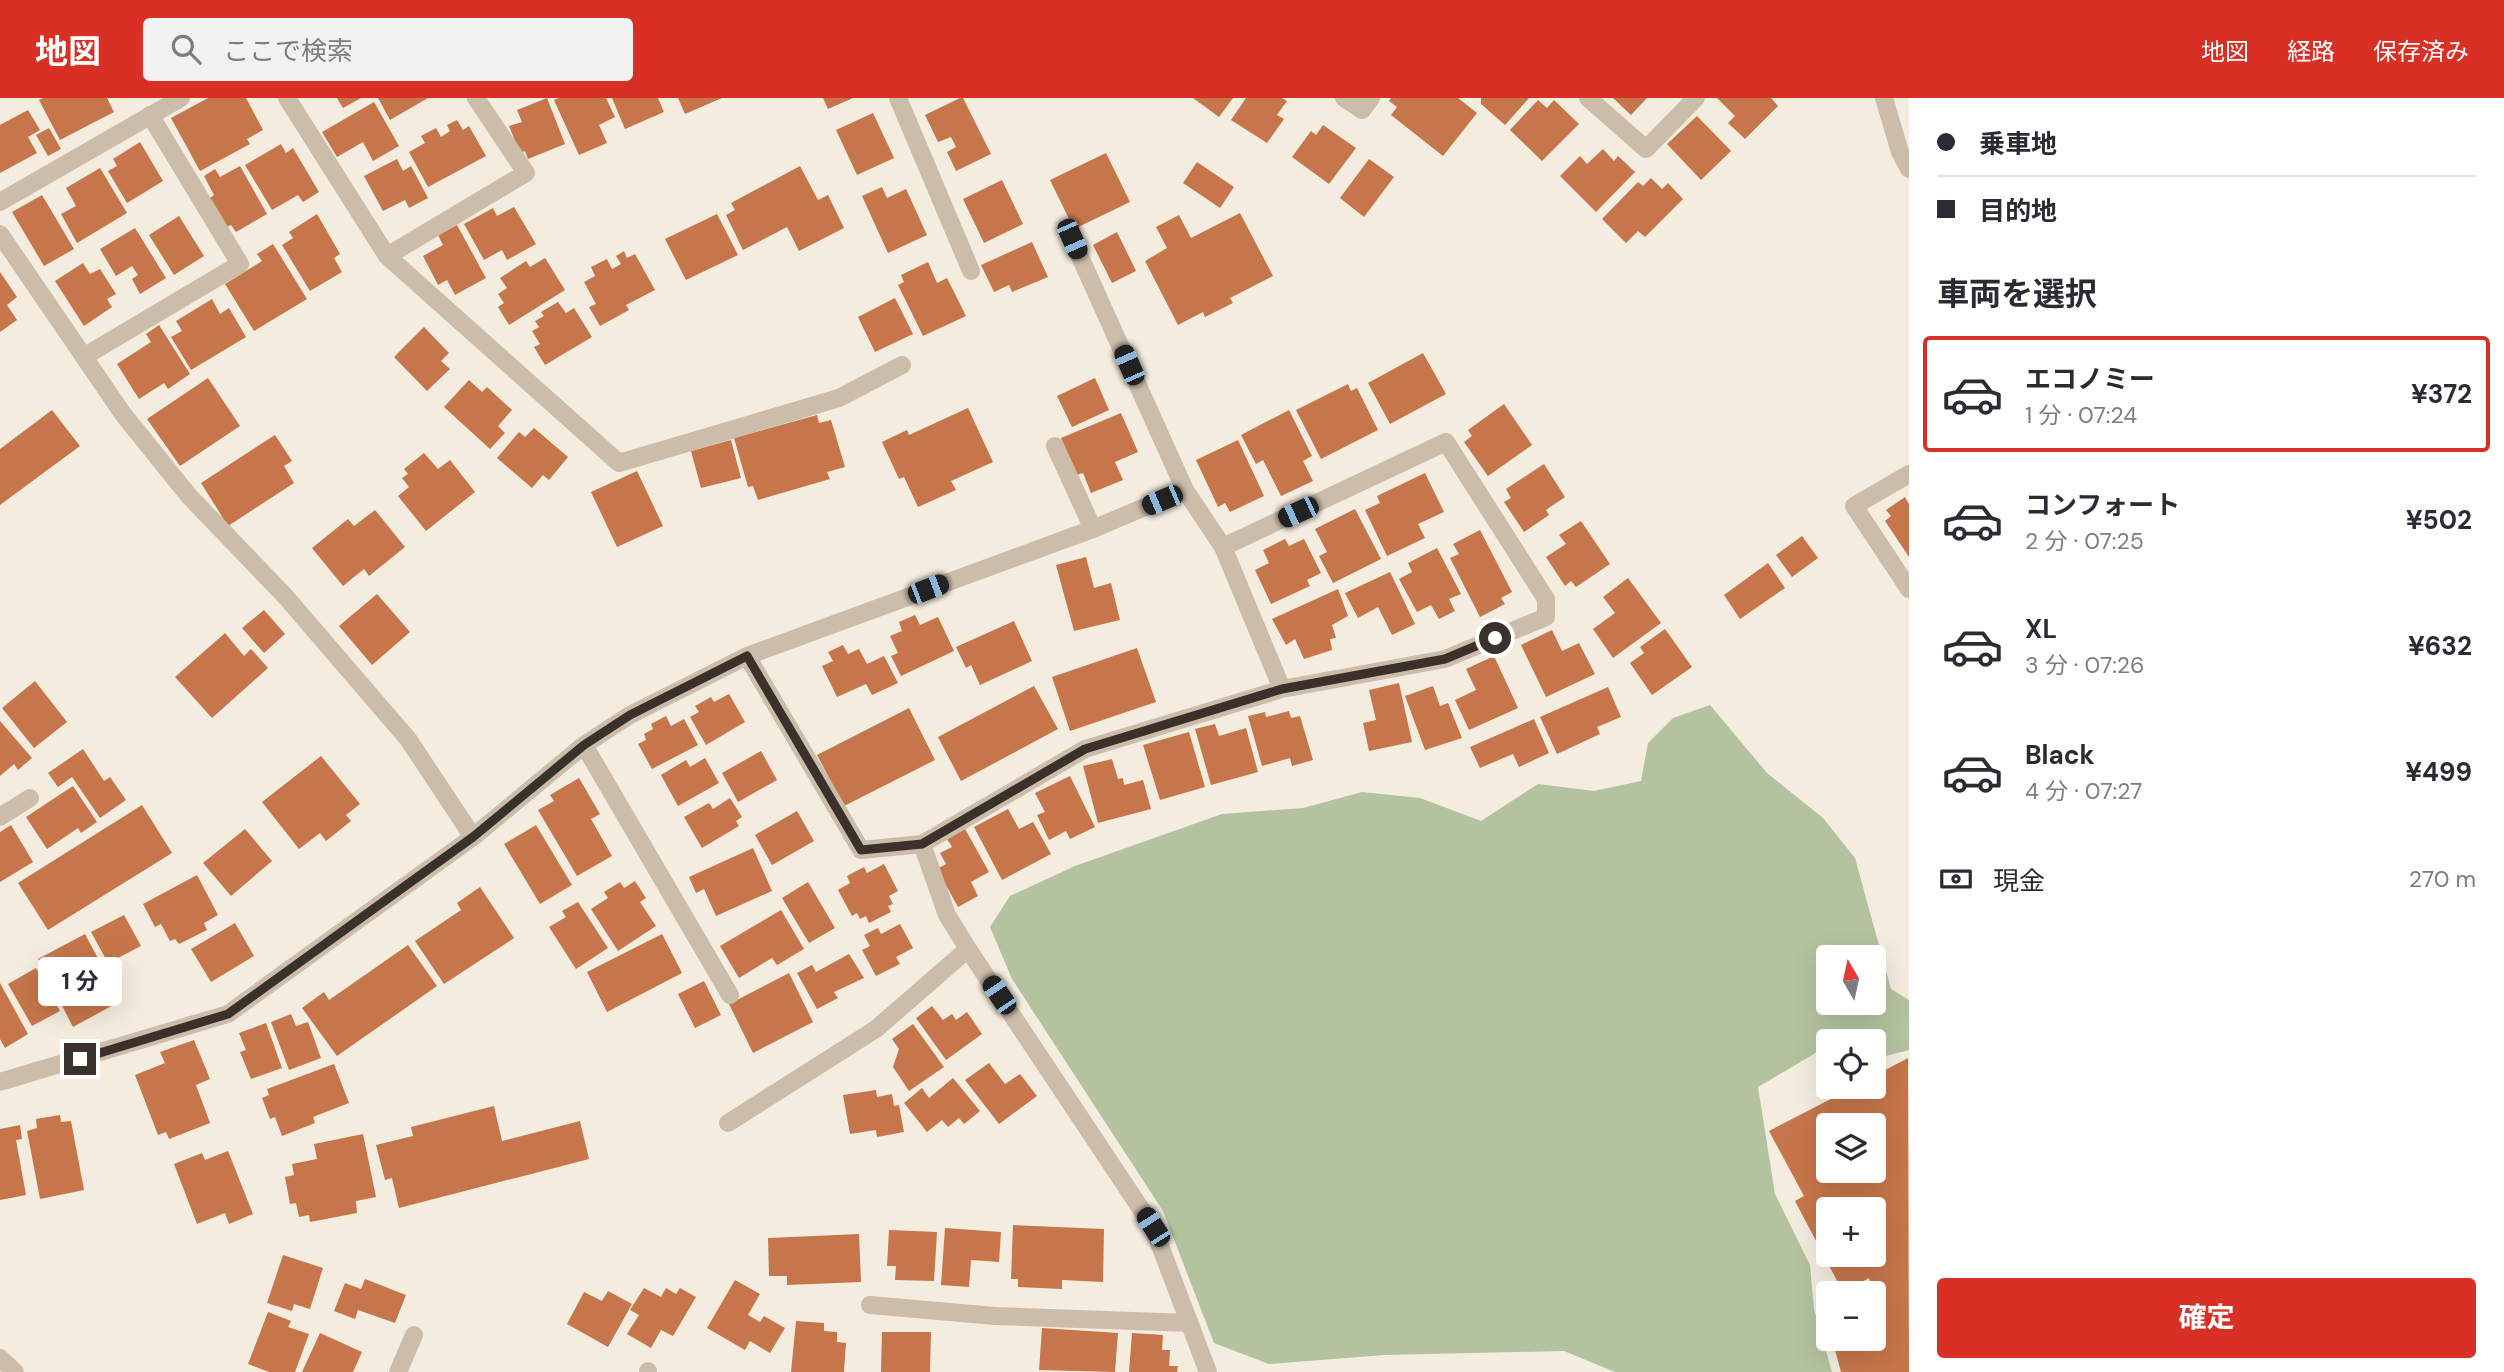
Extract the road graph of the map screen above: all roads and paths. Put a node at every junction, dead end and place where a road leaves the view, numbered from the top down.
1 (181, 98) edge
2 (287, 98) edge
3 (898, 98) edge
4 (1344, 98) edge
5 (1371, 98) edge
6 (1588, 98) edge
7 (1696, 98) edge
8 (1884, 98) edge
9 (479, 99) edge
10 (150, 115) junction
11 (1909, 169) edge
12 (0, 202) edge
13 (0, 234) edge
14 (1072, 239) dead end
15 (387, 257) junction
16 (971, 271) dead end
17 (85, 356) junction
18 (902, 365) dead end
19 (1055, 446) dead end
20 (1909, 474) edge
21 (1185, 491) junction
22 (1093, 529) junction
23 (1223, 547) junction
24 (1909, 589) edge
25 (747, 656) junction
26 (1282, 689) junction
27 (584, 745) junction
28 (30, 798) dead end
29 (0, 817) edge
30 (473, 837) junction
31 (922, 844) junction
32 (968, 949) junction
33 (730, 995) dead end
34 (2, 1077) edge
35 (728, 1122) dead end
36 (870, 1305) dead end
37 (1189, 1323) junction
38 (414, 1335) dead end
39 (0, 1359) edge
40 (15, 1372) edge
41 (398, 1372) edge
42 (1208, 1372) edge

1 - 10 street
2 - 15 street
3 - 16 street
4 - 5 street
6 - 7 street
8 - 11 street
9 - 15 street
10 - 12 street
10 - 17 street
13 - 17 street
14 - 21 street
15 - 18 street
17 - 30 street
19 - 22 street
20 - 24 street
21 - 22 street
21 - 23 street
22 - 25 street
23 - 26 street
23 - 26 street
25 - 27 street
25 - 31 street
26 - 31 street
27 - 30 street
27 - 33 street
28 - 29 street
30 - 34 street
31 - 32 street
32 - 35 street
32 - 37 street
36 - 37 street
37 - 42 street
38 - 41 street
39 - 40 street

